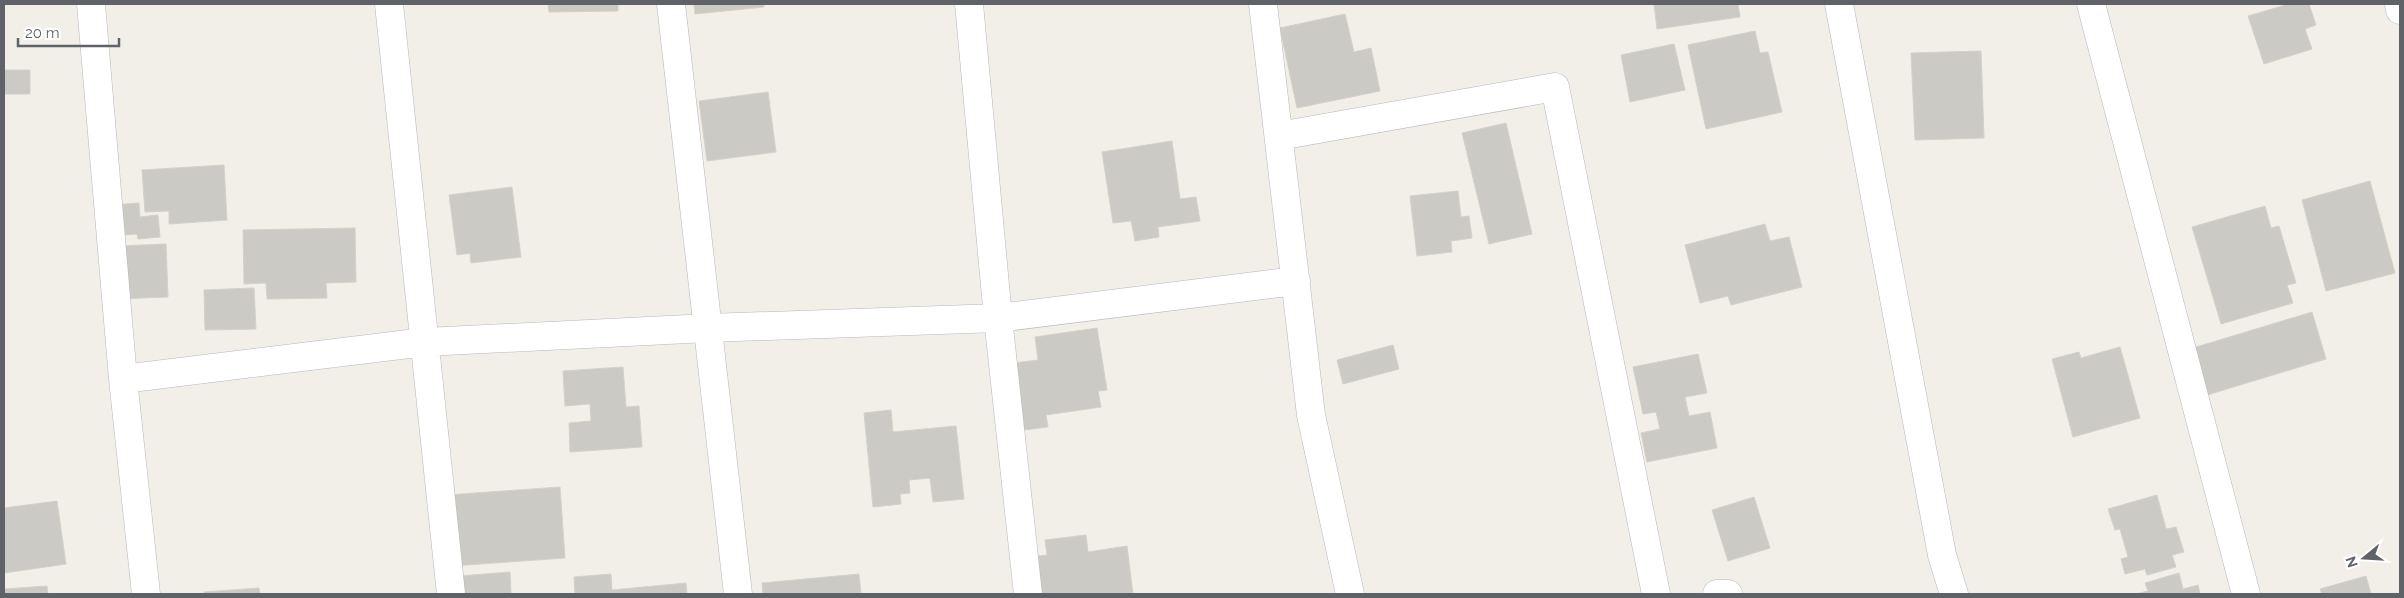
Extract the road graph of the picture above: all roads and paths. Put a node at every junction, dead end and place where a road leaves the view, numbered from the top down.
1 (92, 4) edge
2 (389, 4) edge
3 (671, 4) edge
4 (969, 4) edge
5 (1263, 4) edge
6 (1838, 4) edge
7 (2091, 4) edge
8 (2399, 4) edge
9 (2400, 10) edge
10 (1279, 136) junction
11 (1296, 281) junction
12 (998, 318) junction
13 (708, 328) junction
14 (425, 342) junction
15 (123, 379) junction
16 (146, 594) edge
17 (451, 594) edge
18 (738, 594) edge
19 (1028, 594) edge
20 (1350, 594) edge
21 (1656, 594) edge
22 (1717, 594) edge
23 (1728, 594) edge
24 (1954, 594) edge
25 (2246, 594) edge

1 - 15 street
2 - 14 street
3 - 13 street
4 - 12 street
5 - 10 street
6 - 24 street
7 - 25 street
8 - 9 street
10 - 11 street
10 - 21 street
11 - 12 street
11 - 20 street
12 - 13 street
12 - 19 street
13 - 14 street
13 - 18 street
14 - 15 street
14 - 17 street
15 - 16 street
22 - 23 street

